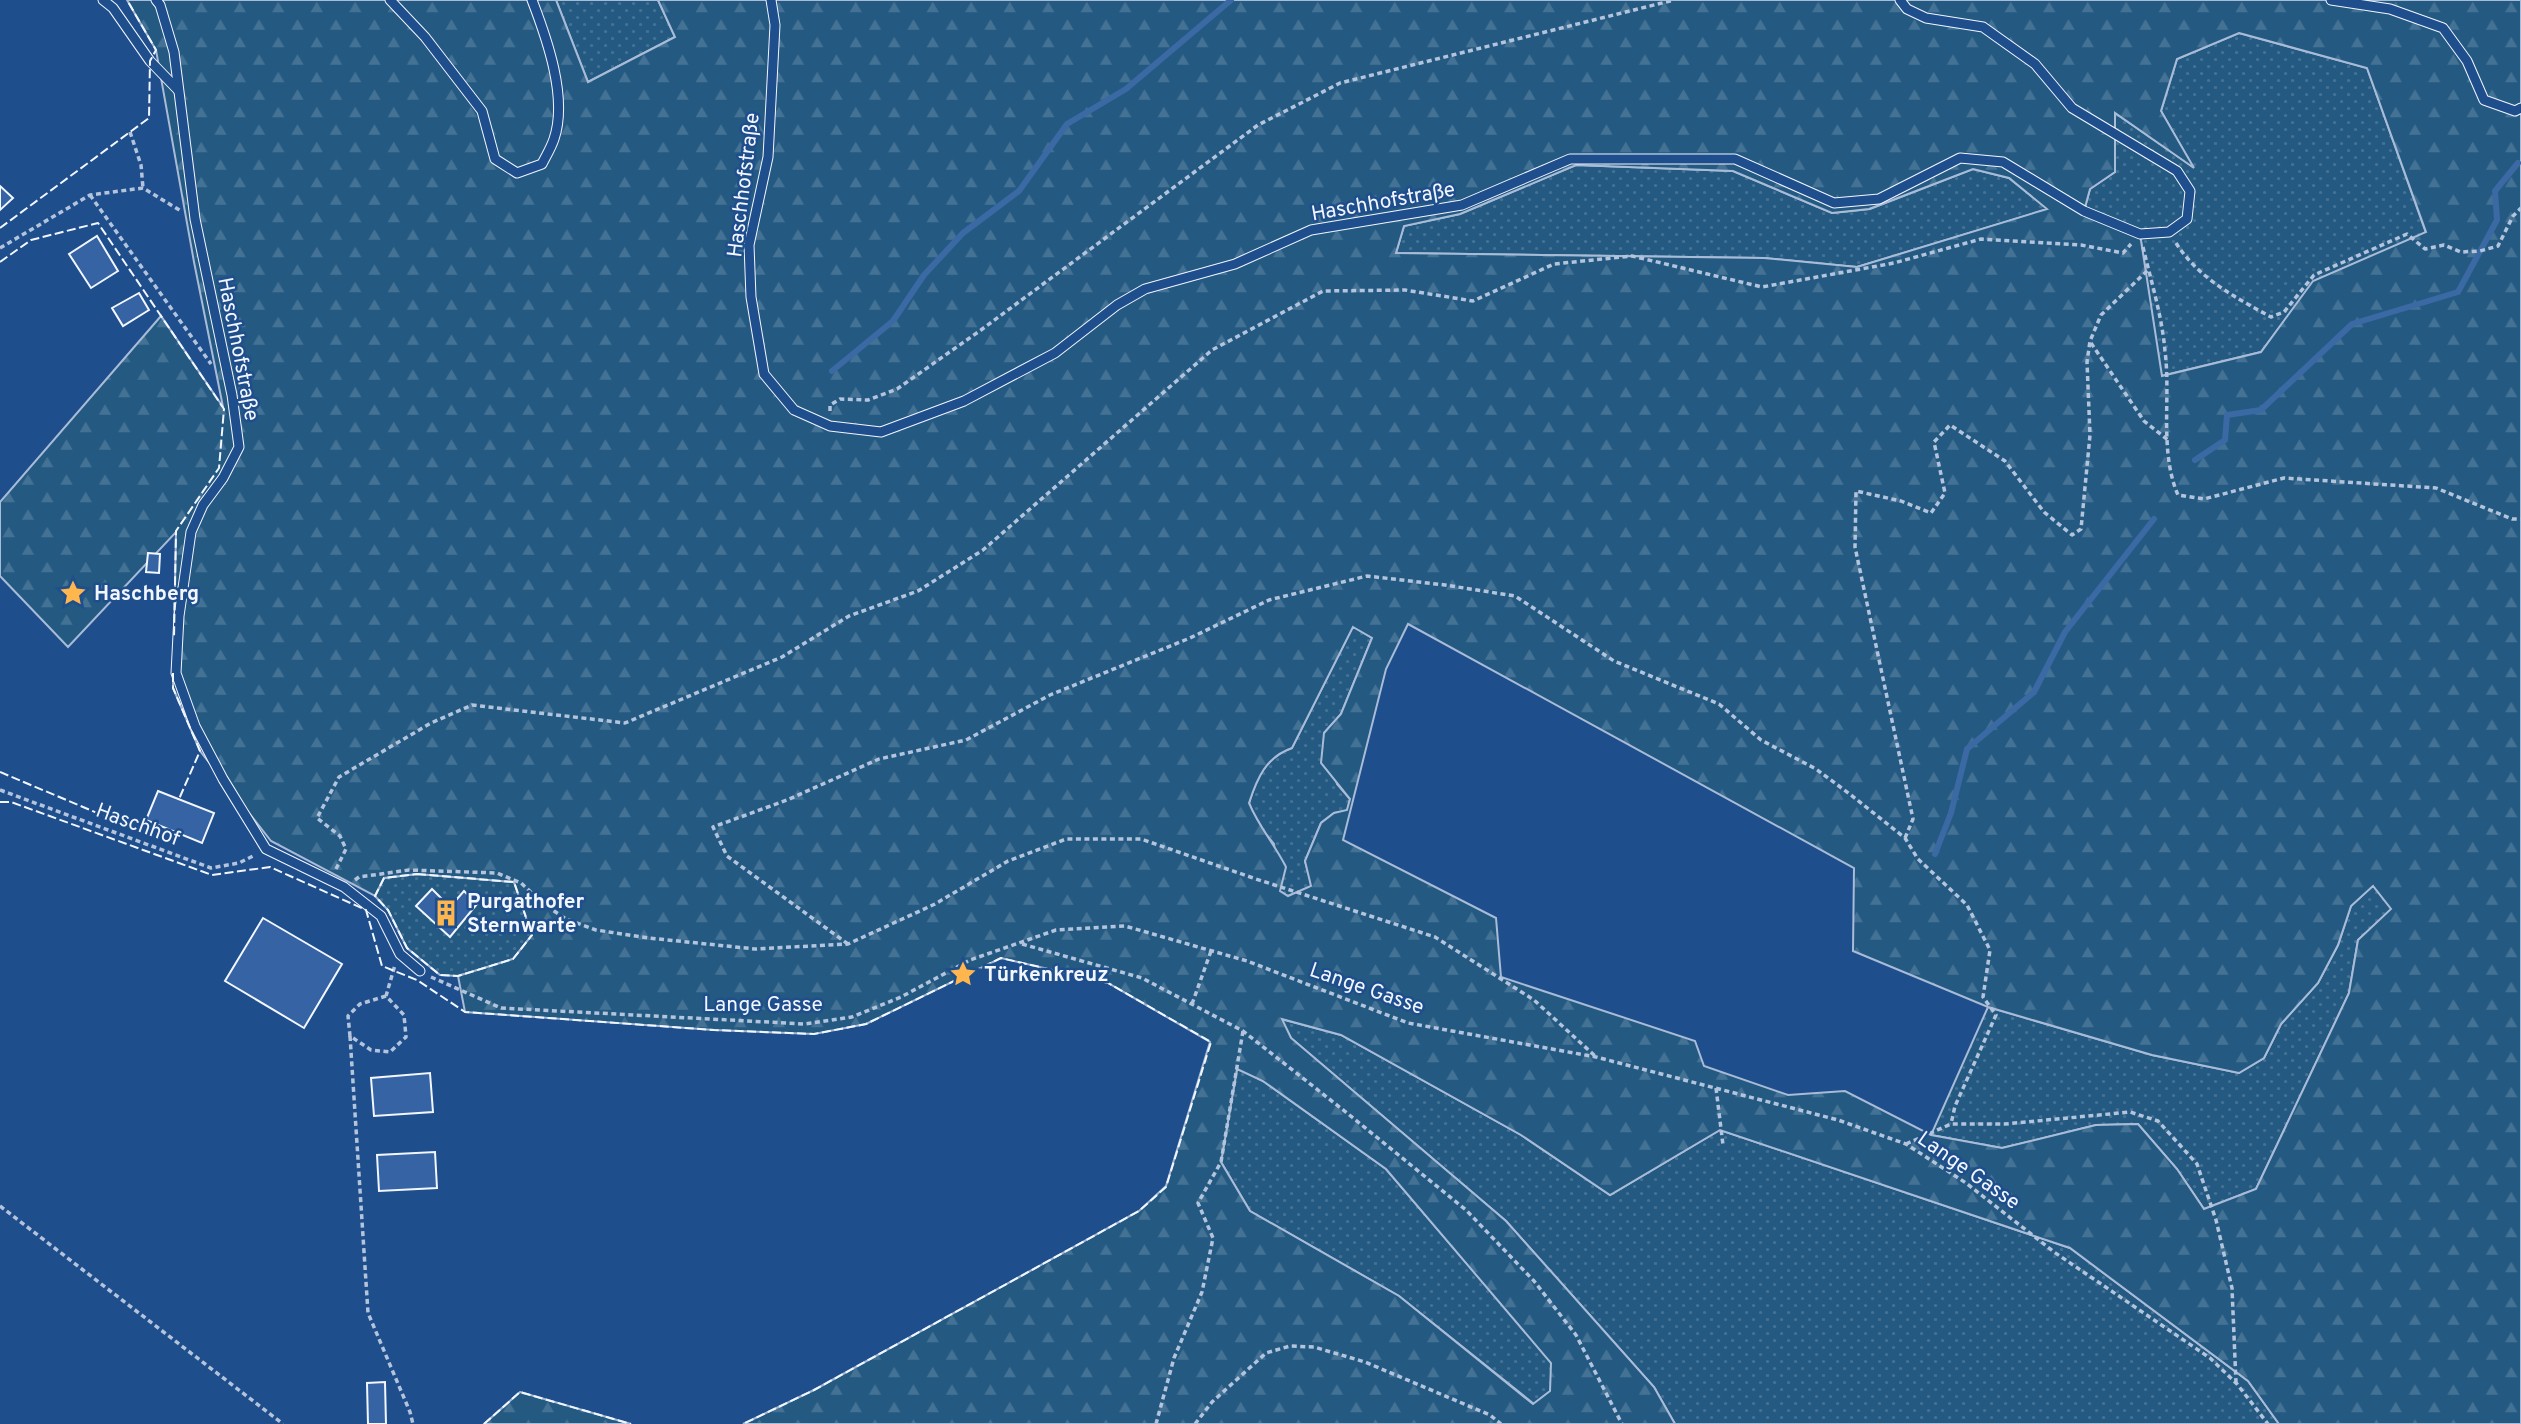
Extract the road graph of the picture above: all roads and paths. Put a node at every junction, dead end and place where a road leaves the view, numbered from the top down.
1 (103, 0) edge
2 (156, 0) edge
3 (390, 0) edge
4 (532, 0) edge
5 (771, 0) edge
6 (1674, 0) edge
7 (1900, 0) edge
8 (2331, 0) edge
9 (178, 90) junction
10 (2521, 108) edge
11 (130, 132) dead end
12 (143, 188) junction
13 (90, 195) junction
14 (2521, 208) edge
15 (195, 219) junction
16 (2169, 232) junction
17 (2140, 234) junction
18 (0, 248) edge
19 (2148, 270) junction
20 (2090, 341) junction
21 (216, 372) dead end
22 (830, 426) junction
23 (2168, 440) junction
24 (2521, 519) edge
25 (0, 790) edge
26 (1905, 838) junction
27 (266, 849) junction
28 (330, 881) junction
29 (344, 887) junction
30 (1020, 943) junction
31 (848, 944) junction
32 (1211, 951) junction
33 (400, 954) junction
34 (420, 971) joint
35 (386, 996) junction
36 (1192, 1004) junction
37 (1244, 1031) junction
38 (350, 1036) junction
39 (1596, 1057) junction
40 (1716, 1088) junction
41 (1951, 1124) junction
42 (1906, 1144) junction
43 (1723, 1145) dead end
44 (0, 1206) edge
45 (2236, 1384) junction
46 (283, 1424) edge
47 (413, 1424) edge
48 (1156, 1424) edge
49 (1195, 1424) edge
50 (1502, 1424) edge
51 (1622, 1424) edge
52 (2268, 1424) edge

1 - 9 lane
2 - 9 lane, Haschhofstraße
3 - 4 lane
5 - 22 lane, Haschhofstraße
6 - 22 path
7 - 16 lane
8 - 10 lane
9 - 15 lane, Haschhofstraße
11 - 12 path
12 - 13 path
12 - 15 path
13 - 18 path
13 - 21 path
14 - 16 path
15 - 27 lane, Haschhofstraße
16 - 17 lane, Haschhofstraße
17 - 19 path
17 - 22 lane, Haschhofstraße
17 - 28 path
19 - 20 path
19 - 23 path
20 - 23 path
20 - 26 path
23 - 24 path
25 - 27 path, Haschhof
26 - 31 path
26 - 41 path
27 - 28 lane
28 - 29 lane
29 - 31 path
29 - 33 lane
30 - 32 path, Lange Gasse
30 - 34 path, Lange Gasse
30 - 36 path
31 - 39 path
32 - 36 path
32 - 39 path, Lange Gasse
33 - 34 lane
33 - 35 path
35 - 38 path
35 - 38 path
36 - 37 path
37 - 48 path
37 - 51 path
38 - 47 path
39 - 40 path, Lange Gasse
40 - 42 path, Lange Gasse
40 - 43 path
41 - 42 path
41 - 45 path
42 - 45 path, Lange Gasse
44 - 46 path
45 - 52 path, Lange Gasse
49 - 50 path

